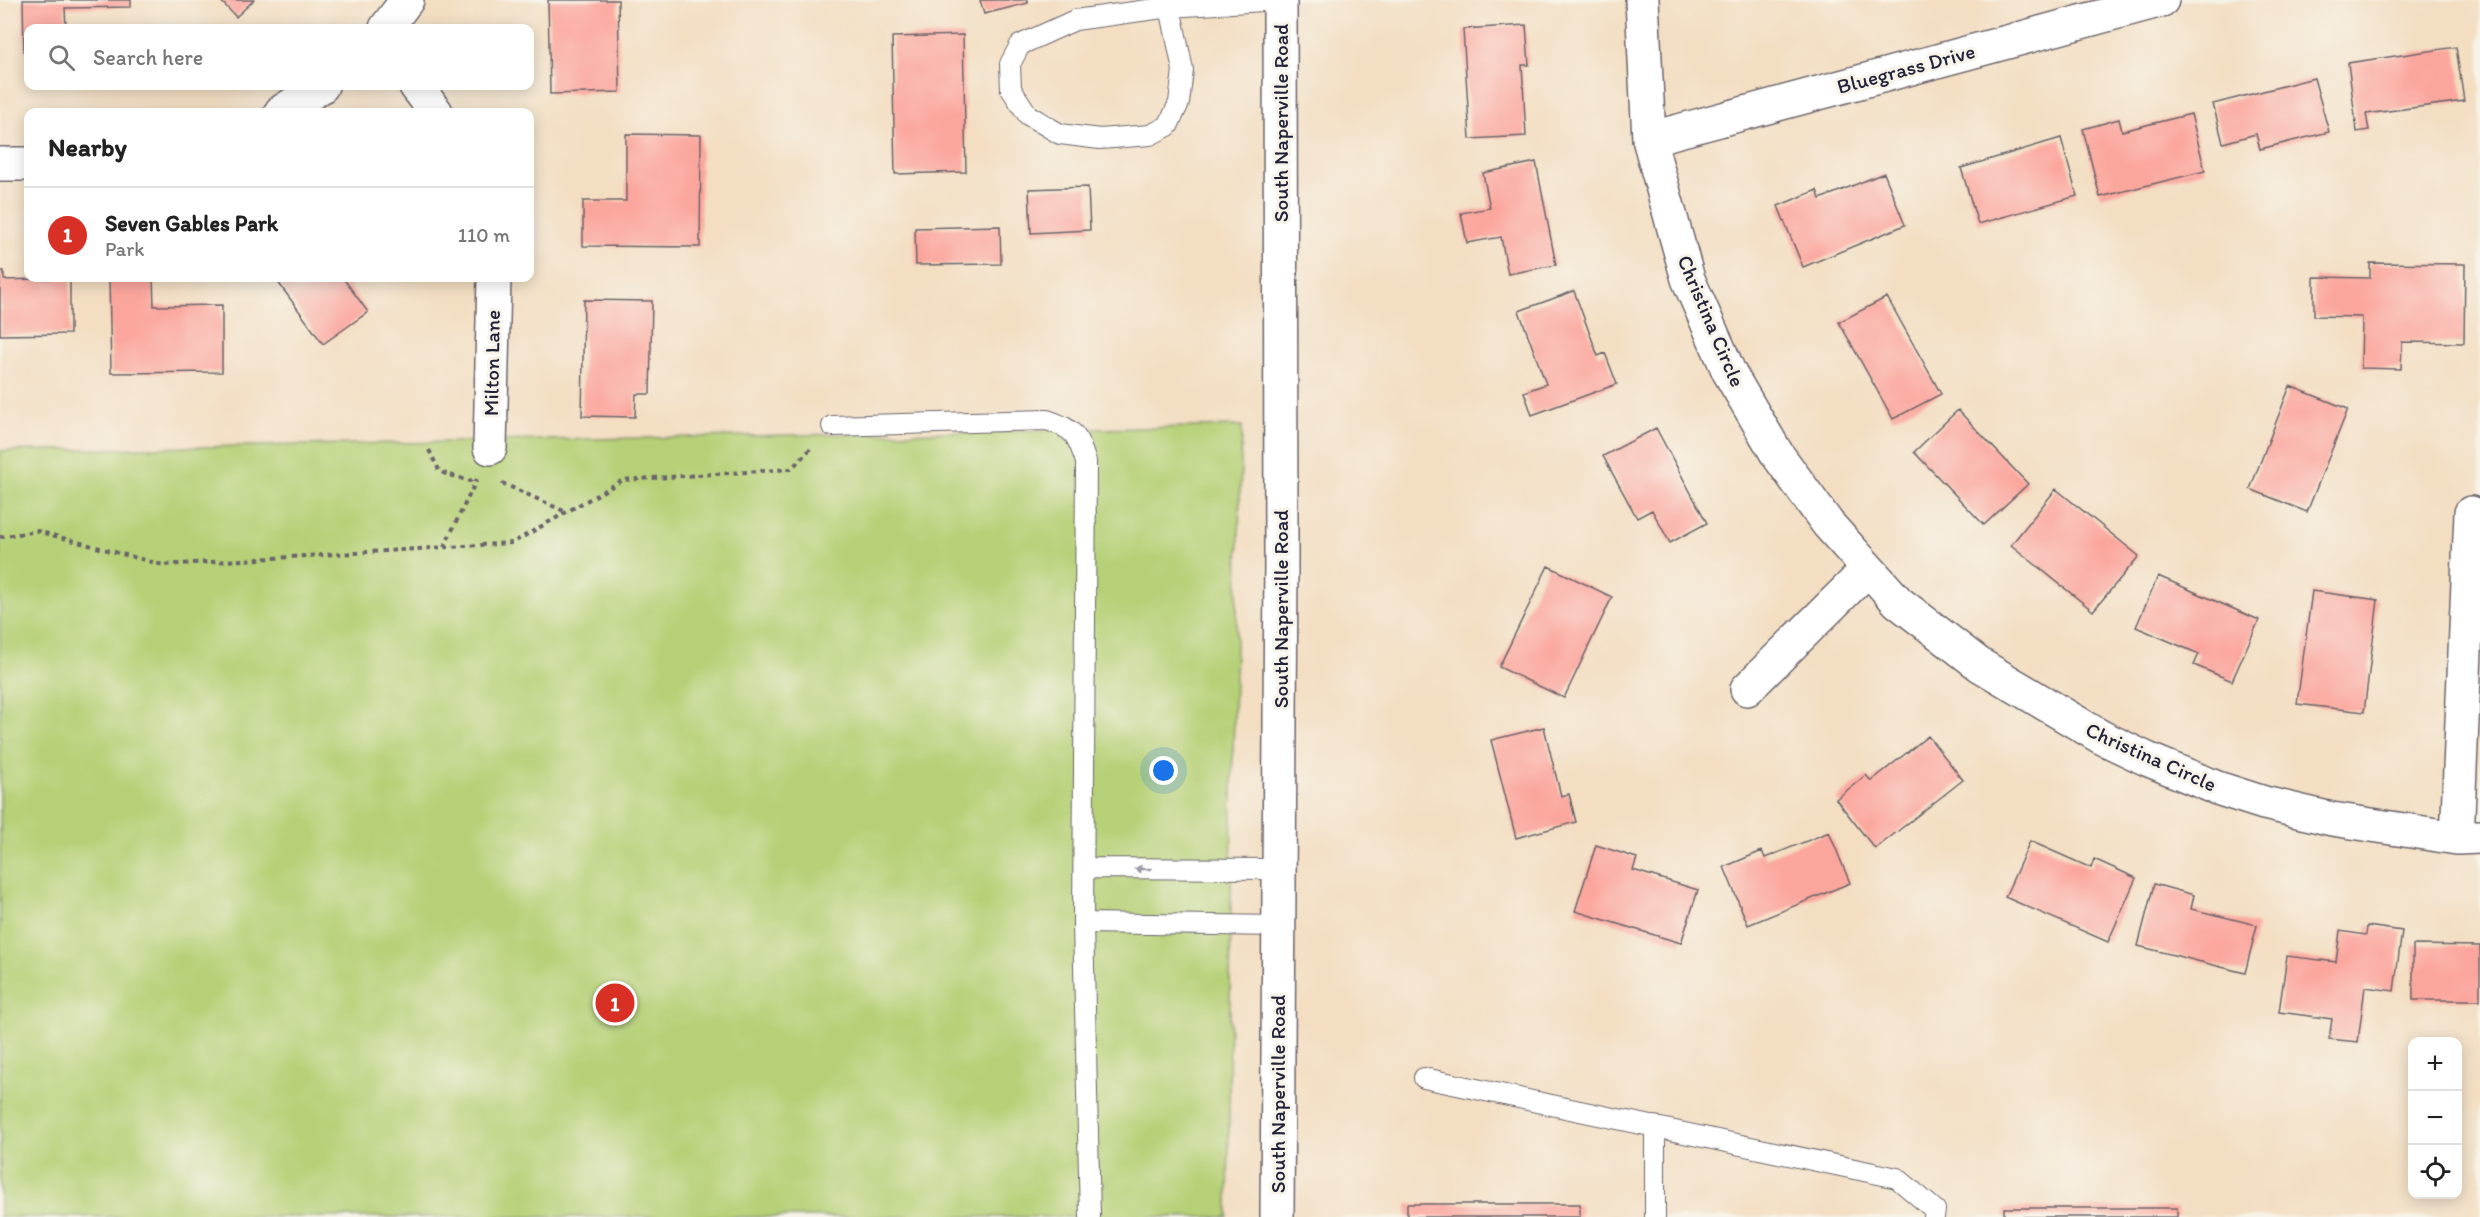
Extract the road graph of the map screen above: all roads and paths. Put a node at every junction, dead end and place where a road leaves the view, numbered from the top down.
1 (407, 0) edge
2 (1280, 0) edge
3 (1642, 0) edge
4 (2162, 0) edge
5 (1170, 7) junction
6 (389, 24) edge
7 (316, 90) edge
8 (419, 90) edge
9 (287, 108) edge
10 (433, 108) edge
11 (1649, 139) junction
12 (0, 164) edge
13 (24, 164) edge
14 (494, 282) edge
15 (832, 426) joint
16 (429, 450) dead end
17 (491, 463) joint
18 (566, 512) junction
19 (2471, 513) dead end
20 (0, 537) edge
21 (444, 547) junction
22 (1867, 570) junction
23 (1747, 689) dead end
24 (2468, 838) edge
25 (1084, 868) junction
26 (1279, 869) junction
27 (1083, 923) junction
28 (1278, 926) junction
29 (1424, 1078) dead end
30 (1654, 1126) junction
31 (1090, 1217) edge
32 (1277, 1217) edge
33 (1655, 1217) edge
34 (1934, 1217) edge

1 - 6 street
2 - 5 lane
2 - 26 street, South Naperville Road
3 - 11 street, Christina Circle
4 - 11 street, Bluegrass Drive
5 - 5 lane
7 - 9 street
8 - 10 street
11 - 22 street, Christina Circle
12 - 13 street
14 - 17 street, Milton Lane
15 - 18 path
15 - 25 lane
16 - 21 path
17 - 18 path
18 - 21 path
19 - 24 street
20 - 21 path
22 - 23 street
22 - 24 street, Christina Circle
26 -> 25 lane
25 - 27 lane
26 - 28 street, South Naperville Road
27 - 28 lane
27 - 31 lane
28 - 32 street, South Naperville Road
29 - 30 lane
30 - 33 lane
30 - 34 lane

